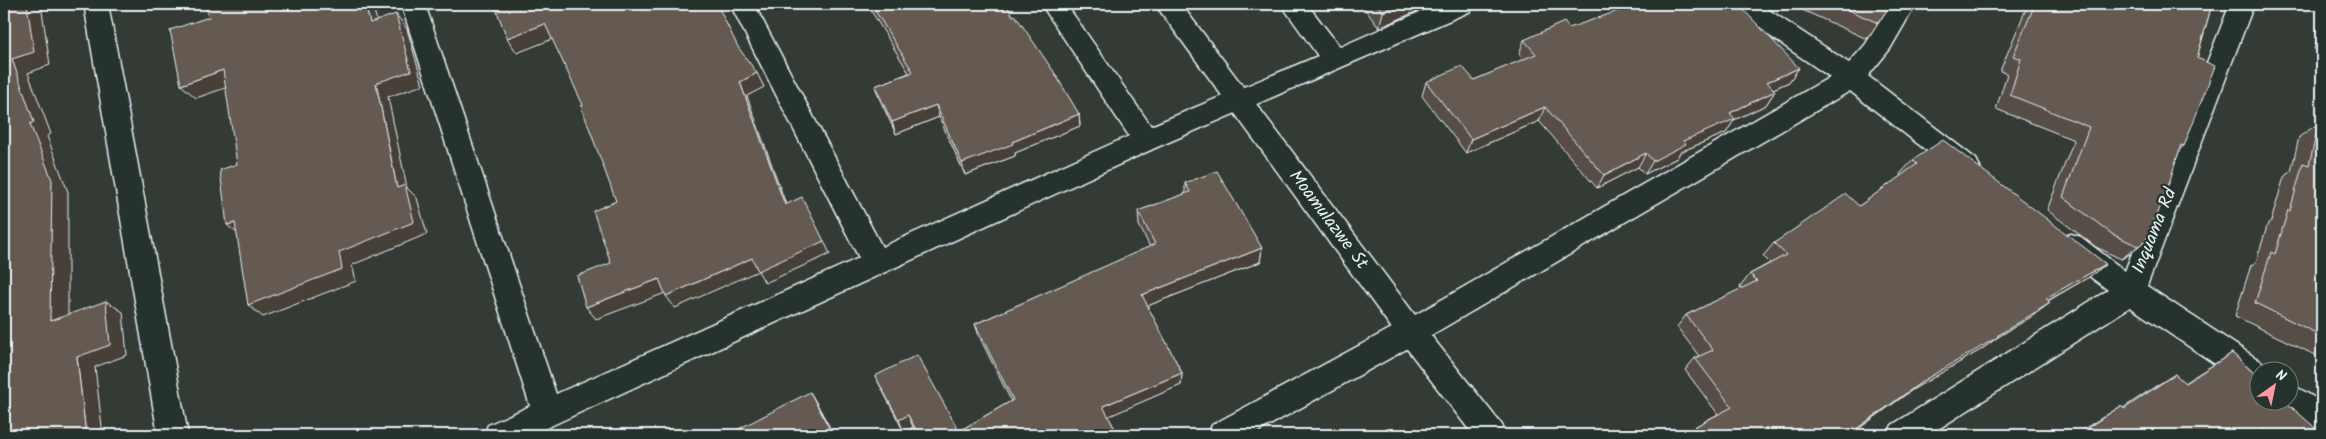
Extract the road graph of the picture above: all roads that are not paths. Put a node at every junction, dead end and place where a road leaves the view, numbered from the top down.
1 (96, 4) edge
2 (413, 4) edge
3 (742, 4) edge
4 (1053, 4) edge
5 (1167, 4) edge
6 (1292, 4) edge
7 (1462, 4) edge
8 (1742, 4) edge
9 (1904, 4) edge
10 (2242, 4) edge
11 (1335, 60) junction
12 (1851, 78) junction
13 (1239, 101) junction
14 (1146, 140) junction
15 (1986, 181) edge
16 (2050, 230) edge
17 (876, 263) junction
18 (2129, 290) junction
19 (1411, 332) junction
20 (2248, 369) edge
21 (2298, 403) edge
22 (547, 413) junction
23 (2322, 419) edge
24 (173, 435) edge
25 (499, 435) edge
26 (1224, 435) edge
27 (1491, 435) edge
28 (1903, 435) edge

1 - 24 street
2 - 22 street
3 - 17 street
4 - 14 street
5 - 13 street, Moamulazwe St
6 - 11 street
7 - 11 street
8 - 12 street
9 - 12 street
10 - 18 street, Inquama Rd
11 - 13 street
12 - 15 street
12 - 19 street
13 - 14 street
13 - 19 street, Moamulazwe St
14 - 17 street
16 - 18 street
17 - 22 street
18 - 20 street
18 - 28 street, Inquama Rd
19 - 26 street
19 - 27 street, Moamulazwe St
21 - 23 street
22 - 25 street

